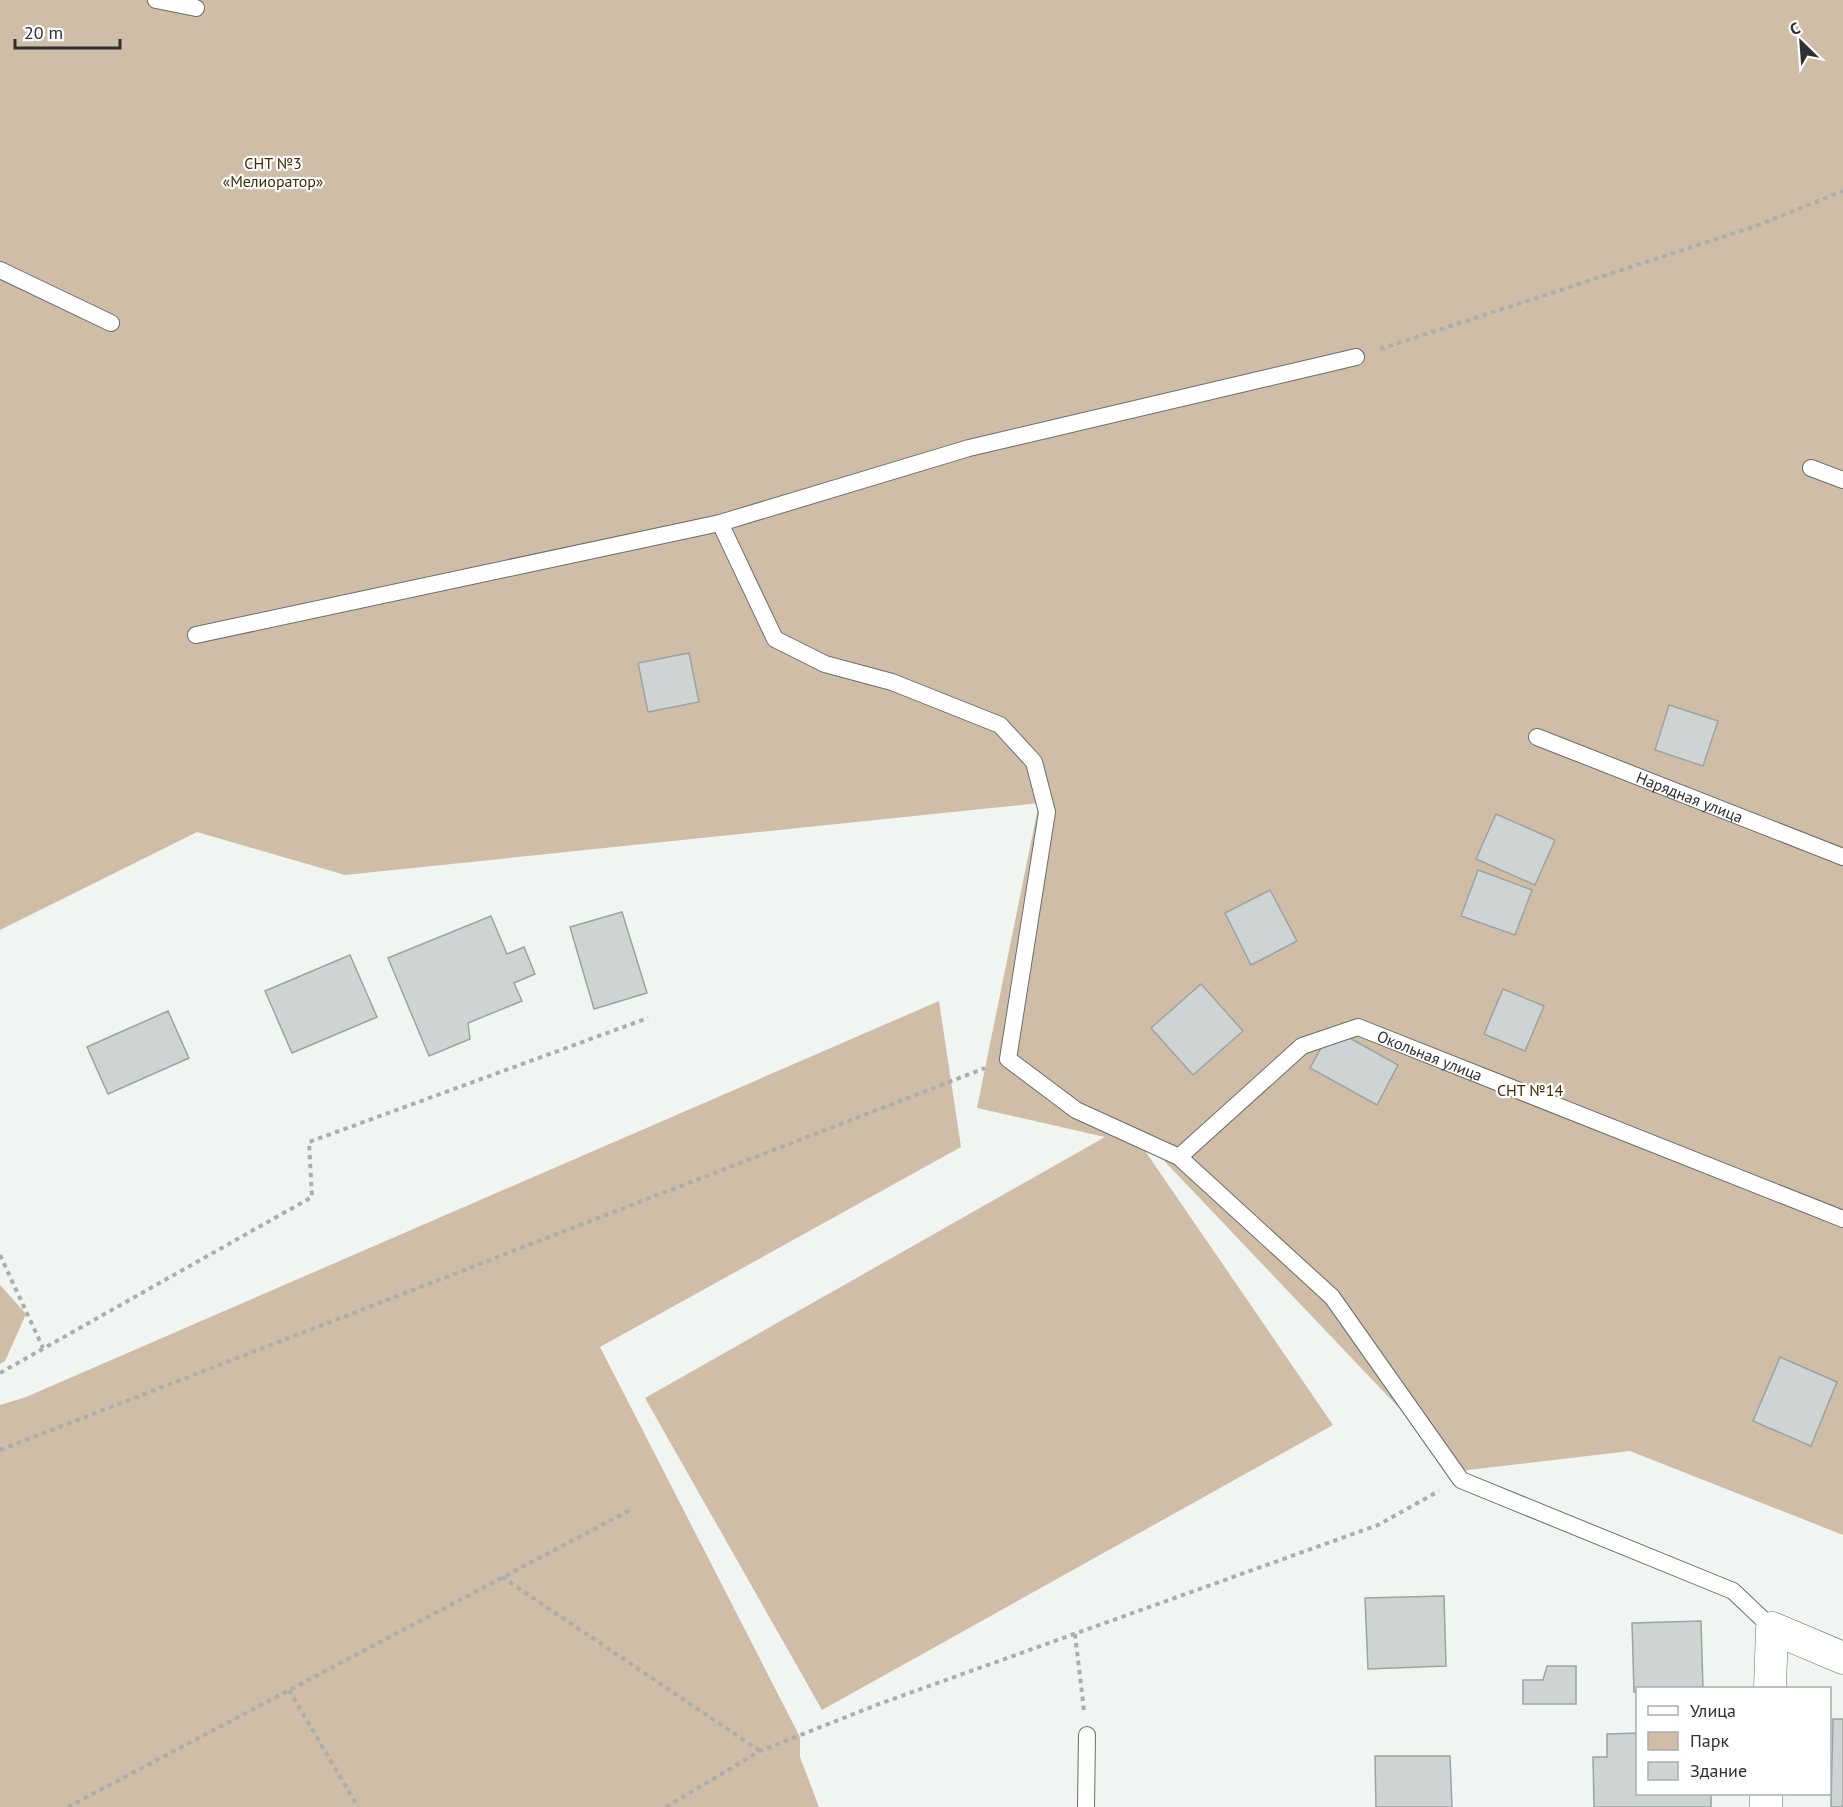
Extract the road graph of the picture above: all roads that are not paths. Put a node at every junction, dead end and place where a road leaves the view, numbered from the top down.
1 (156, 0) edge
2 (196, 8) dead end
3 (0, 270) edge
4 (111, 322) dead end
5 (1356, 357) road end
6 (1811, 468) dead end
7 (1843, 480) edge
8 (720, 523) junction
9 (196, 635) dead end
10 (1537, 737) dead end
11 (1843, 857) edge
12 (1179, 1157) junction
13 (1843, 1219) edge
14 (1772, 1629) junction
15 (1843, 1658) edge
16 (1770, 1687) edge
17 (1087, 1735) road end
18 (1086, 1807) edge

1 - 2 lane
3 - 4 lane
5 - 8 lane
6 - 7 lane
8 - 9 lane
8 - 12 lane
10 - 11 lane, Нарядная улица
12 - 13 lane, Окольная улица
12 - 14 lane
14 - 15 street
14 - 16 street
17 - 18 lane

